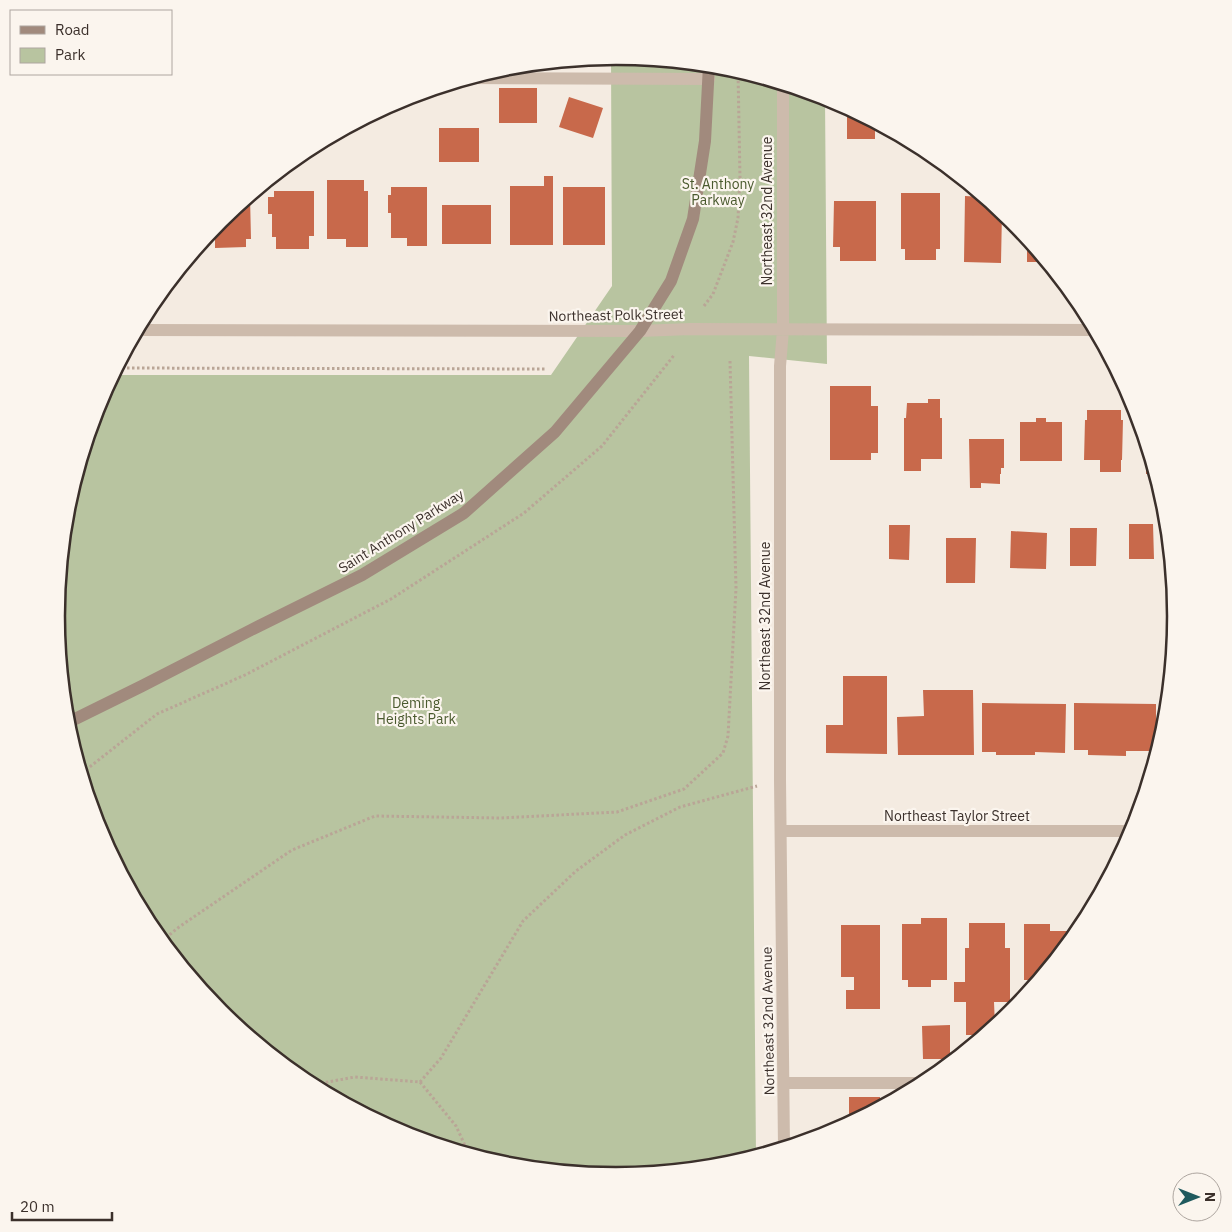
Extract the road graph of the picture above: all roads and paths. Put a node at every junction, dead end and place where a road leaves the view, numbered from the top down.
1 (709, 74) edge
2 (499, 78) edge
3 (709, 79) junction
4 (738, 79) edge
5 (782, 91) edge
6 (706, 302) dead end
7 (145, 330) edge
8 (783, 330) junction
9 (1086, 330) edge
10 (640, 331) junction
11 (730, 361) dead end
12 (124, 368) edge
13 (547, 369) dead end
14 (75, 719) edge
15 (780, 780) junction
16 (781, 831) junction
17 (1123, 831) edge
18 (168, 936) edge
19 (420, 1082) junction
20 (324, 1083) edge
21 (907, 1083) edge
22 (784, 1084) junction
23 (784, 1141) edge
24 (465, 1146) edge

1 - 3 street, Saint Anthony Parkway
2 - 3 street
3 - 10 street, Saint Anthony Parkway
4 - 6 path
5 - 8 street, Northeast 32nd Avenue
7 - 10 street, Northeast Polk Street
8 - 9 street, Northeast Polk Street
8 - 10 street, Northeast Polk Street
8 - 15 street, Northeast 32nd Avenue
10 - 14 street, Saint Anthony Parkway
11 - 18 path
12 - 13 path
15 - 16 street, Northeast 32nd Avenue
15 - 19 path
16 - 17 street, Northeast Taylor Street
16 - 22 street, Northeast 32nd Avenue
19 - 20 path
19 - 24 path
21 - 22 street
22 - 23 street, Northeast 32nd Avenue

